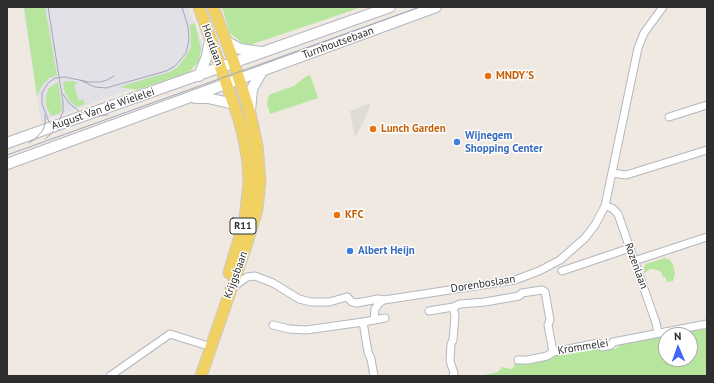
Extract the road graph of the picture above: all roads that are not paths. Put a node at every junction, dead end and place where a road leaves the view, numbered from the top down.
1 (199, 7) edge
2 (213, 7) edge
3 (390, 7) edge
4 (436, 7) edge
5 (663, 7) edge
6 (210, 40) junction
7 (226, 41) junction
8 (263, 53) junction
9 (234, 63) junction
10 (221, 68) junction
11 (262, 71) junction
12 (199, 76) junction
13 (240, 78) junction
14 (226, 83) junction
15 (183, 100) junction
16 (234, 104) junction
17 (707, 105) edge
18 (250, 113) junction
19 (669, 117) dead end
20 (7, 143) edge
21 (707, 150) edge
22 (7, 164) edge
23 (612, 173) junction
24 (605, 206) junction
25 (707, 236) edge
26 (630, 248) junction
27 (634, 261) junction
28 (237, 264) junction
29 (562, 271) dead end
30 (231, 289) junction
31 (384, 300) junction
32 (453, 307) junction
33 (429, 311) dead end
34 (385, 318) dead end
35 (374, 320) junction
36 (362, 322) junction
37 (707, 324) edge
38 (273, 325) dead end
39 (691, 327) edge
40 (658, 333) joint
41 (205, 345) junction
42 (553, 352) junction
43 (518, 360) dead end
44 (110, 376) edge
45 (194, 376) edge
46 (201, 376) edge
47 (374, 376) edge
48 (452, 376) edge

1 - 6 main road, Houtlaan
2 - 7 main road, Houtlaan
3 - 8 main road, Turnhoutsebaan
4 - 11 main road, Turnhoutsebaan
5 - 23 street, Dorenboslaan
6 - 10 main road, Houtlaan
6 - 12 main road
7 - 8 main road
7 - 9 main road, Houtlaan
8 - 9 main road, Turnhoutsebaan
9 - 10 main road, Turnhoutsebaan
9 - 13 main road, Houtlaan
10 - 12 main road, August Van de Wielelei
10 - 14 main road, Houtlaan
11 - 13 main road, Turnhoutsebaan
11 - 18 main road
12 - 20 main road, August Van de Wielelei
13 - 14 main road, Turnhoutsebaan
13 - 18 main road, Krijgsbaan / R11
14 - 15 main road, Turnhoutsebaan
14 - 16 main road, Krijgsbaan / R11
15 - 16 main road
15 - 22 main road, August Van de Wielelei
16 - 28 main road, Krijgsbaan / R11
17 - 19 street
18 - 28 main road, Krijgsbaan / R11
21 - 23 street
23 - 24 street, Dorenboslaan
24 - 26 street, Rozenlaan
24 - 31 street, Dorenboslaan
25 - 27 street
26 - 27 street, Rozenlaan
26 - 29 street
27 - 40 street, Rozenlaan
28 - 30 main road, Krijgsbaan / R11
28 - 41 main road, Krijgsbaan / R11
30 - 31 street, Dorenboslaan
30 - 46 main road, Krijgsbaan / R11
31 - 35 street
32 - 33 street, Krommelei
32 - 42 street, Krommelei
32 - 48 street
34 - 35 street
35 - 36 street
36 - 38 street
36 - 47 street
37 - 39 street, Krommelei
40 - 42 street, Krommelei
41 - 44 street
41 - 45 main road, Krijgsbaan / R11
42 - 43 street, Krommelei

